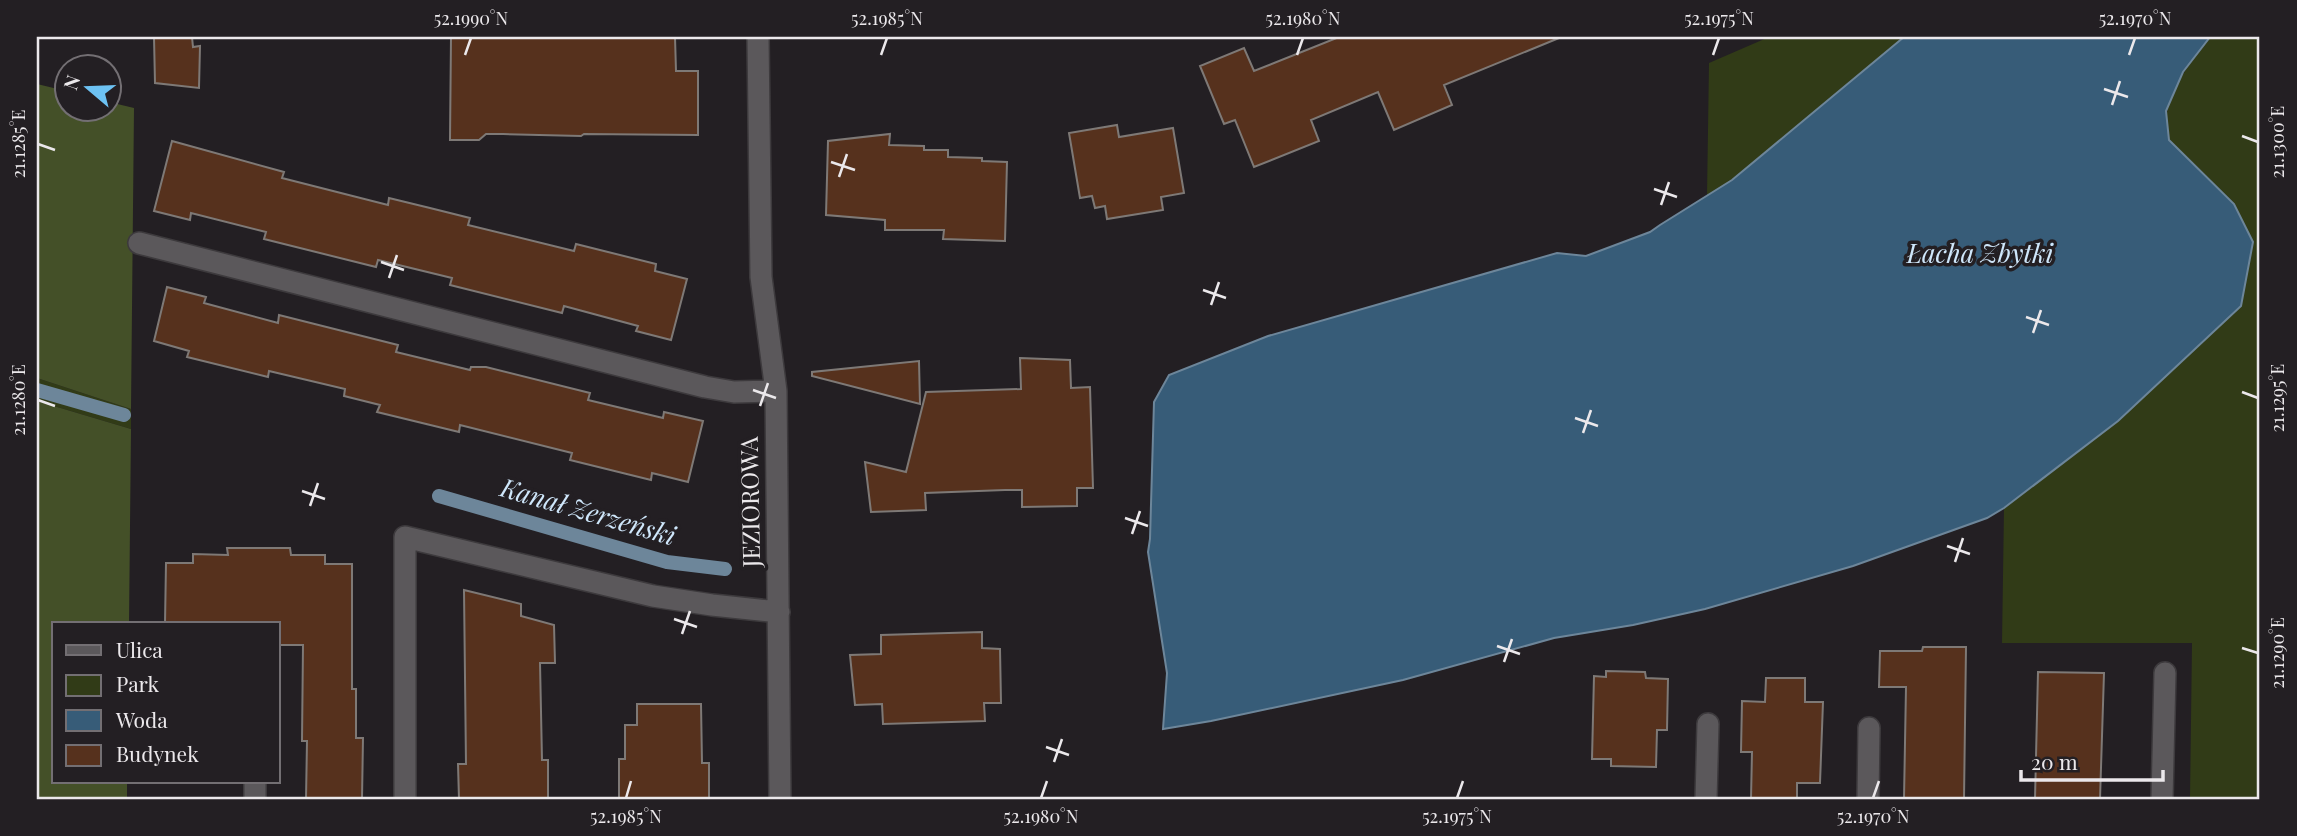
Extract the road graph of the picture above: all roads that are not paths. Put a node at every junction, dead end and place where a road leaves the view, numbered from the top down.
1 (758, 37) edge
2 (139, 243) dead end
3 (776, 391) junction
4 (779, 612) junction
5 (2165, 673) dead end
6 (1708, 724) dead end
7 (1869, 728) dead end
8 (405, 799) edge
9 (780, 799) edge
10 (1706, 799) edge
11 (1868, 799) edge
12 (2162, 799) edge

1 - 3 street, JEZIOROWA
2 - 3 street
3 - 4 street, JEZIOROWA
4 - 8 street
4 - 9 street, JEZIOROWA
5 - 12 street
6 - 10 street
7 - 11 street

